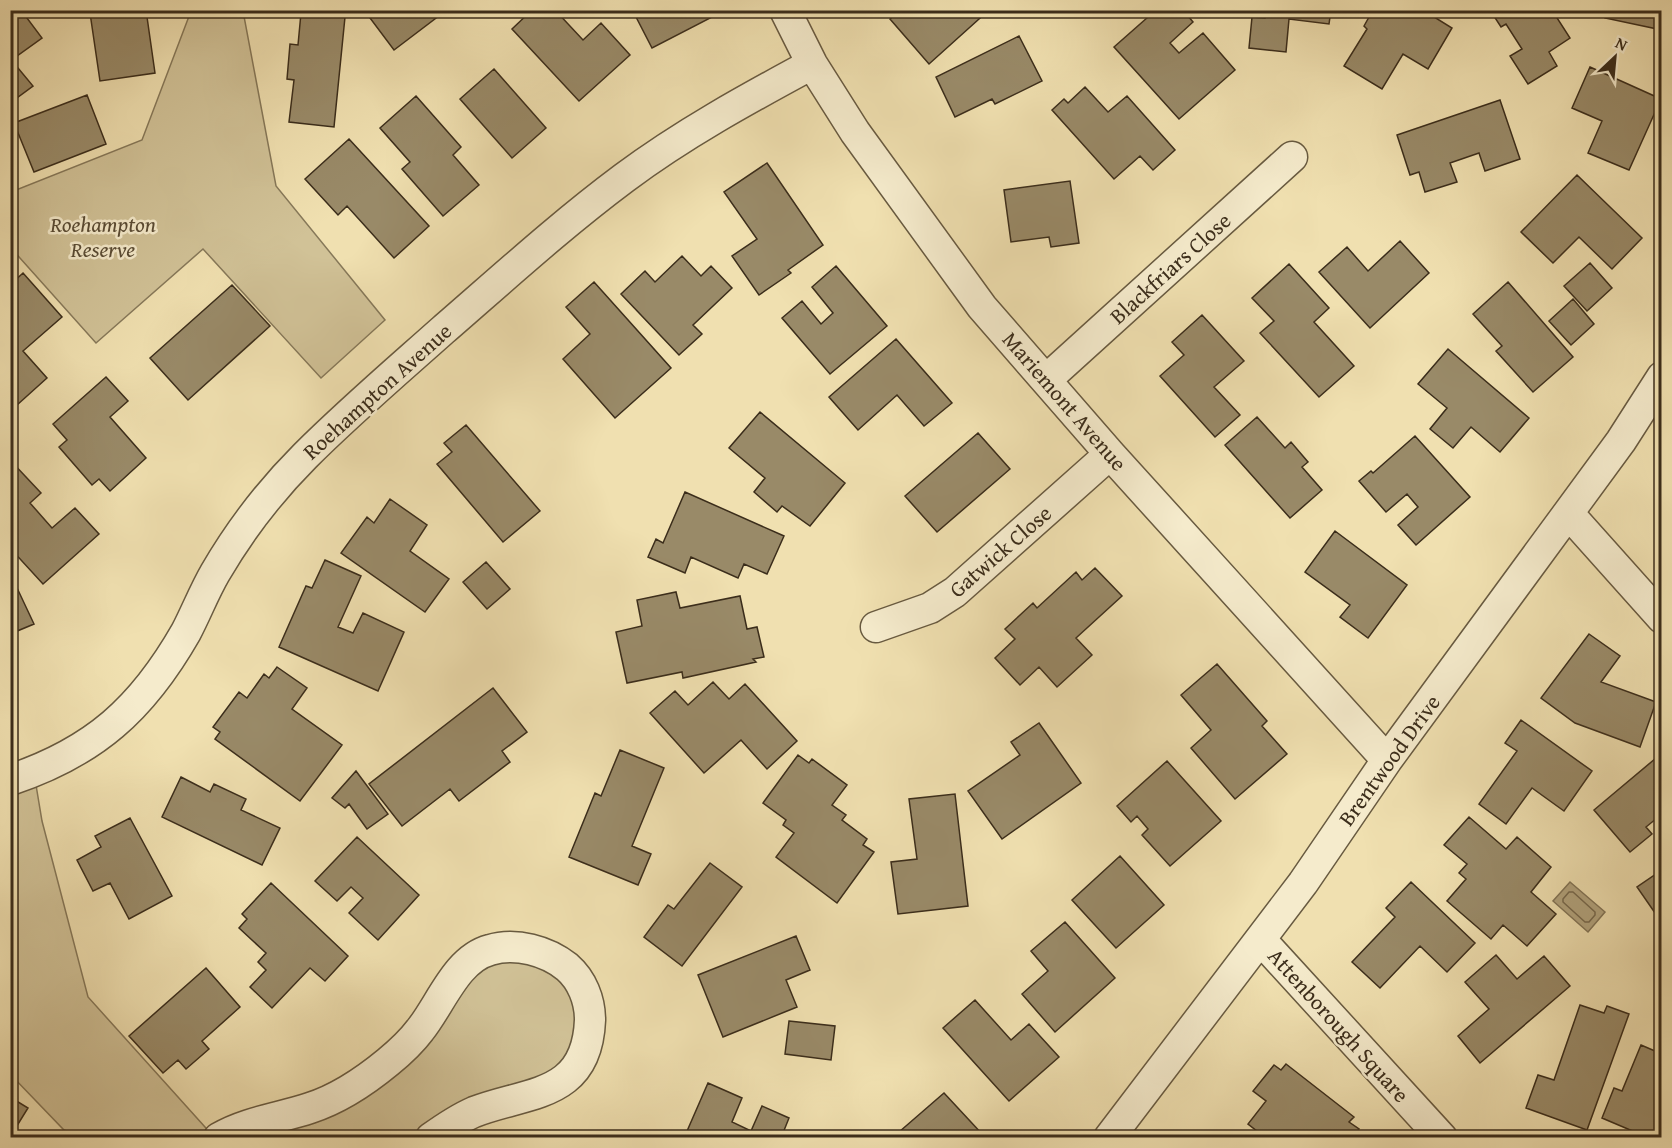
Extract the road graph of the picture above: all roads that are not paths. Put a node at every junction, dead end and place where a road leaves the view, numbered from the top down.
1 (791, 13) edge
2 (812, 64) junction
3 (1292, 157) dead end
4 (1662, 377) edge
5 (1047, 379) junction
6 (1110, 454) junction
7 (1569, 514) junction
8 (1662, 618) edge
9 (876, 627) dead end
10 (1388, 760) junction
11 (10, 780) edge
12 (1261, 940) junction
13 (219, 1137) edge
14 (431, 1137) edge
15 (1109, 1137) edge
16 (1442, 1137) edge

1 - 2 street, Mariemont Avenue
2 - 5 street, Mariemont Avenue
2 - 11 street, Roehampton Avenue
3 - 5 street, Blackfriars Close
4 - 7 street, Brentwood Drive
5 - 6 street, Mariemont Avenue
6 - 9 street, Gatwick Close
6 - 10 street, Mariemont Avenue
7 - 8 street
7 - 10 street, Brentwood Drive
10 - 12 street, Brentwood Drive
12 - 15 street, Brentwood Drive
12 - 16 street, Attenborough Square
13 - 14 street

